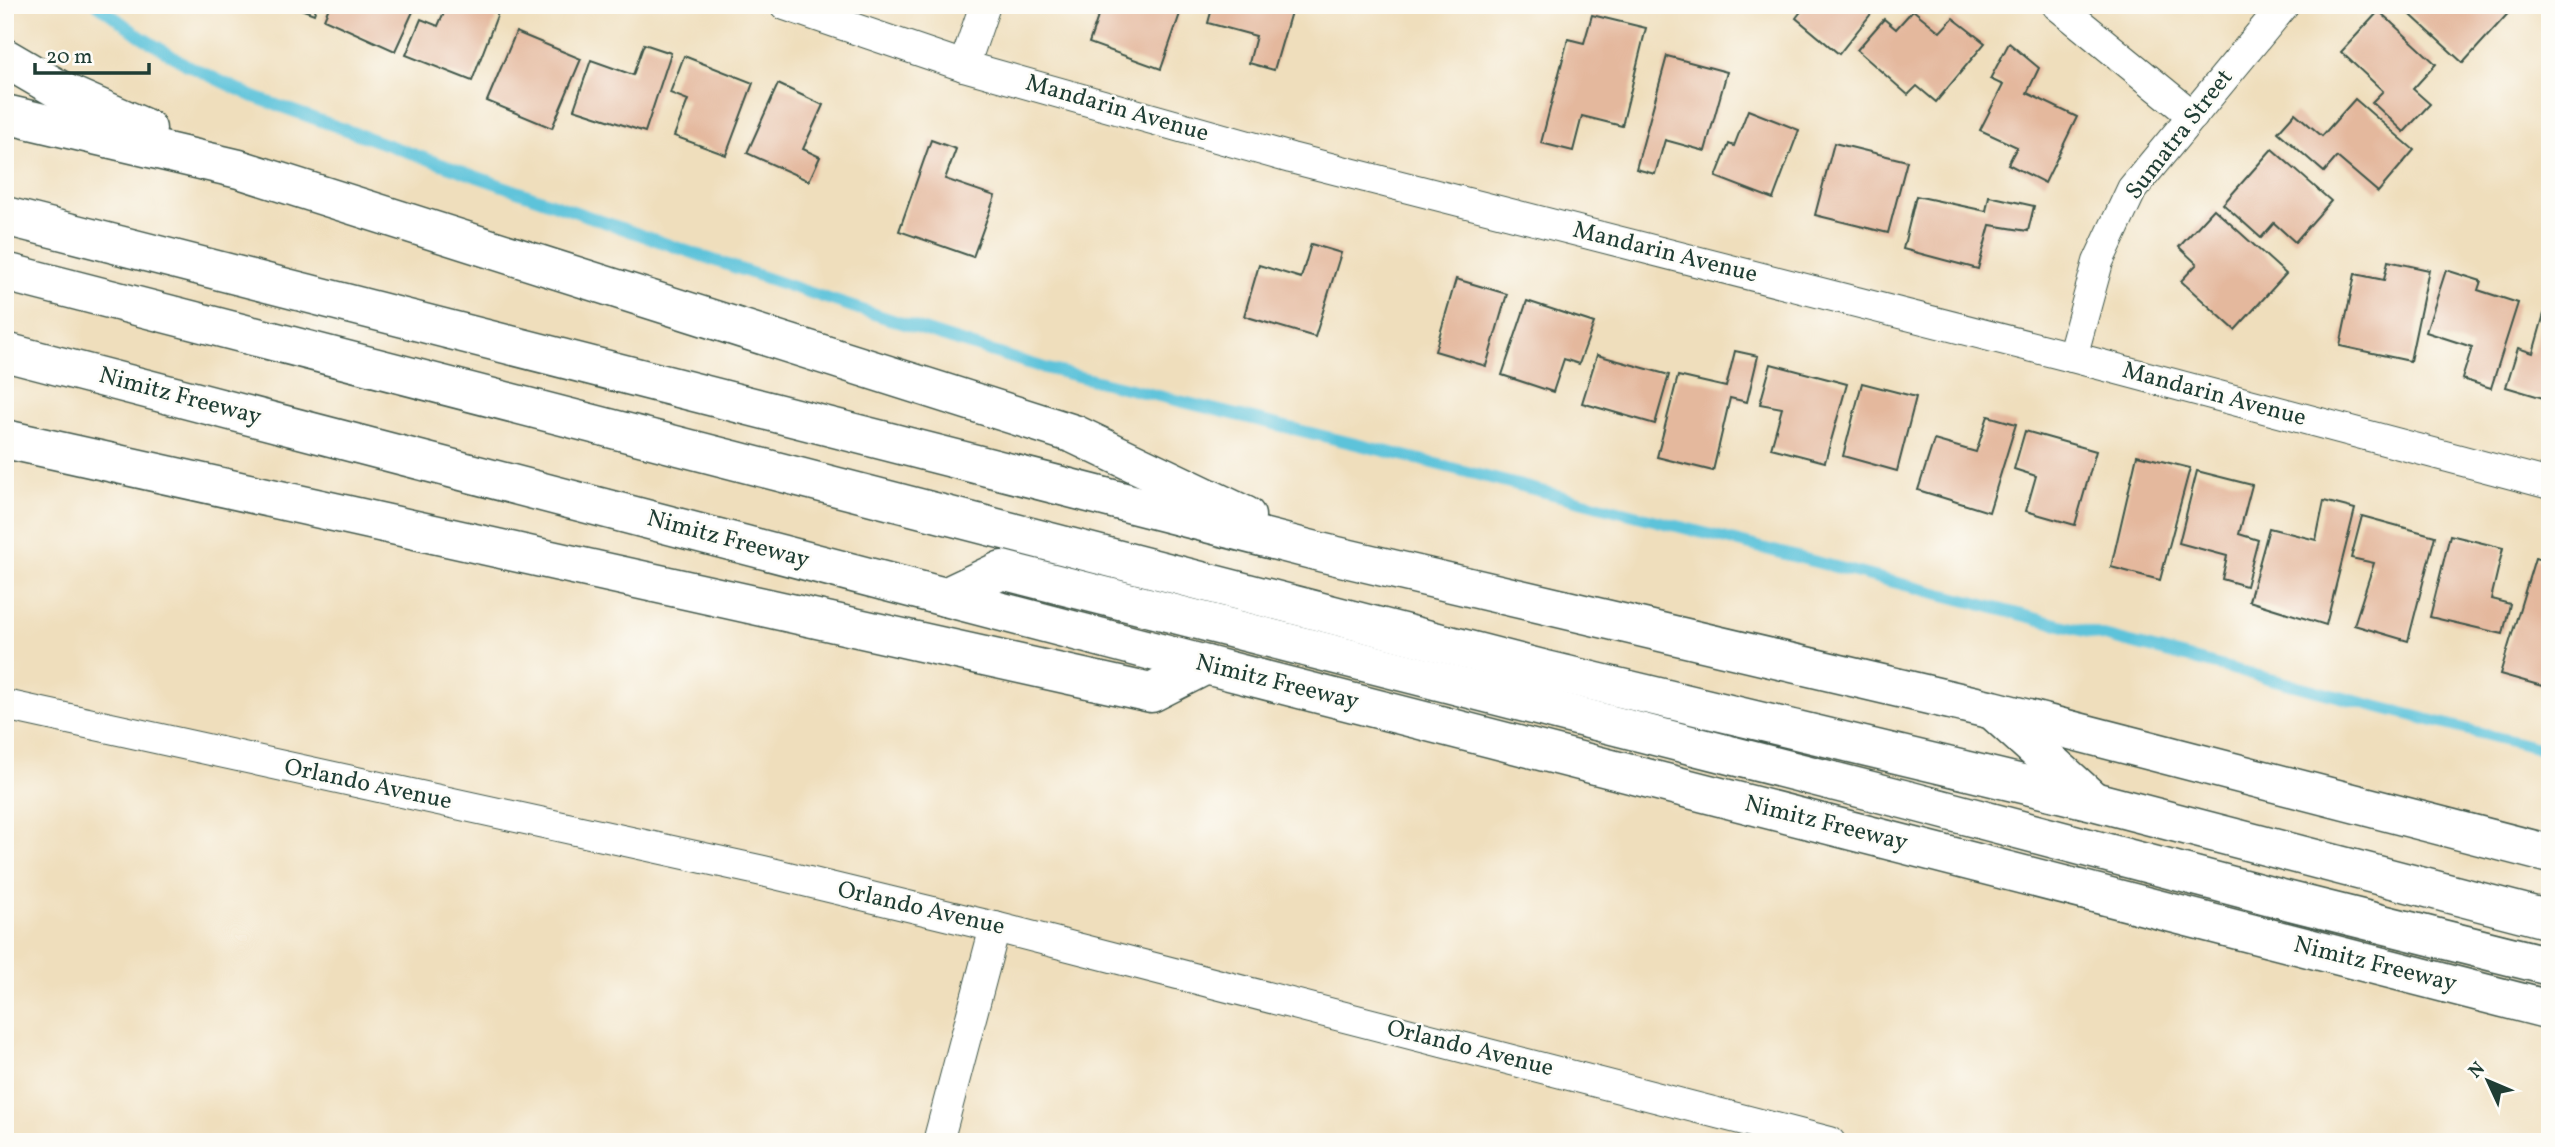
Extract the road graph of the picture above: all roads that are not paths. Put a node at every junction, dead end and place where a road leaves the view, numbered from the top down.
1 (785, 5) edge
2 (985, 5) edge
3 (2057, 5) edge
4 (2284, 5) edge
5 (5, 58) edge
6 (964, 66) junction
7 (5, 114) edge
8 (2193, 116) junction
9 (239, 169) junction
10 (5, 216) edge
11 (5, 272) edge
12 (5, 352) edge
13 (2072, 357) junction
14 (5, 439) edge
15 (2550, 484) edge
16 (1324, 554) junction
17 (945, 597) junction
18 (1206, 665) junction
19 (5, 705) edge
20 (1993, 710) junction
21 (2093, 801) junction
22 (2550, 853) edge
23 (2550, 920) edge
24 (995, 927) junction
25 (2550, 965) edge
26 (2550, 1010) edge
27 (938, 1142) edge
28 (1830, 1142) edge

1 - 6 street, Mandarin Avenue
2 - 6 street
3 - 8 street
4 - 8 street, Sumatra Street
5 - 9 highway
6 - 13 street, Mandarin Avenue
7 - 9 highway
8 - 13 street, Sumatra Street
9 - 16 highway
10 - 16 highway
11 - 21 highway
12 - 17 highway, Nimitz Freeway
13 - 15 street, Mandarin Avenue
14 - 18 highway
16 - 20 highway
17 - 18 highway, Nimitz Freeway
17 - 25 highway
18 - 26 highway, Nimitz Freeway
19 - 24 street, Orlando Avenue
20 - 21 highway
20 - 22 highway
21 - 23 highway
24 - 27 street
24 - 28 street, Orlando Avenue

